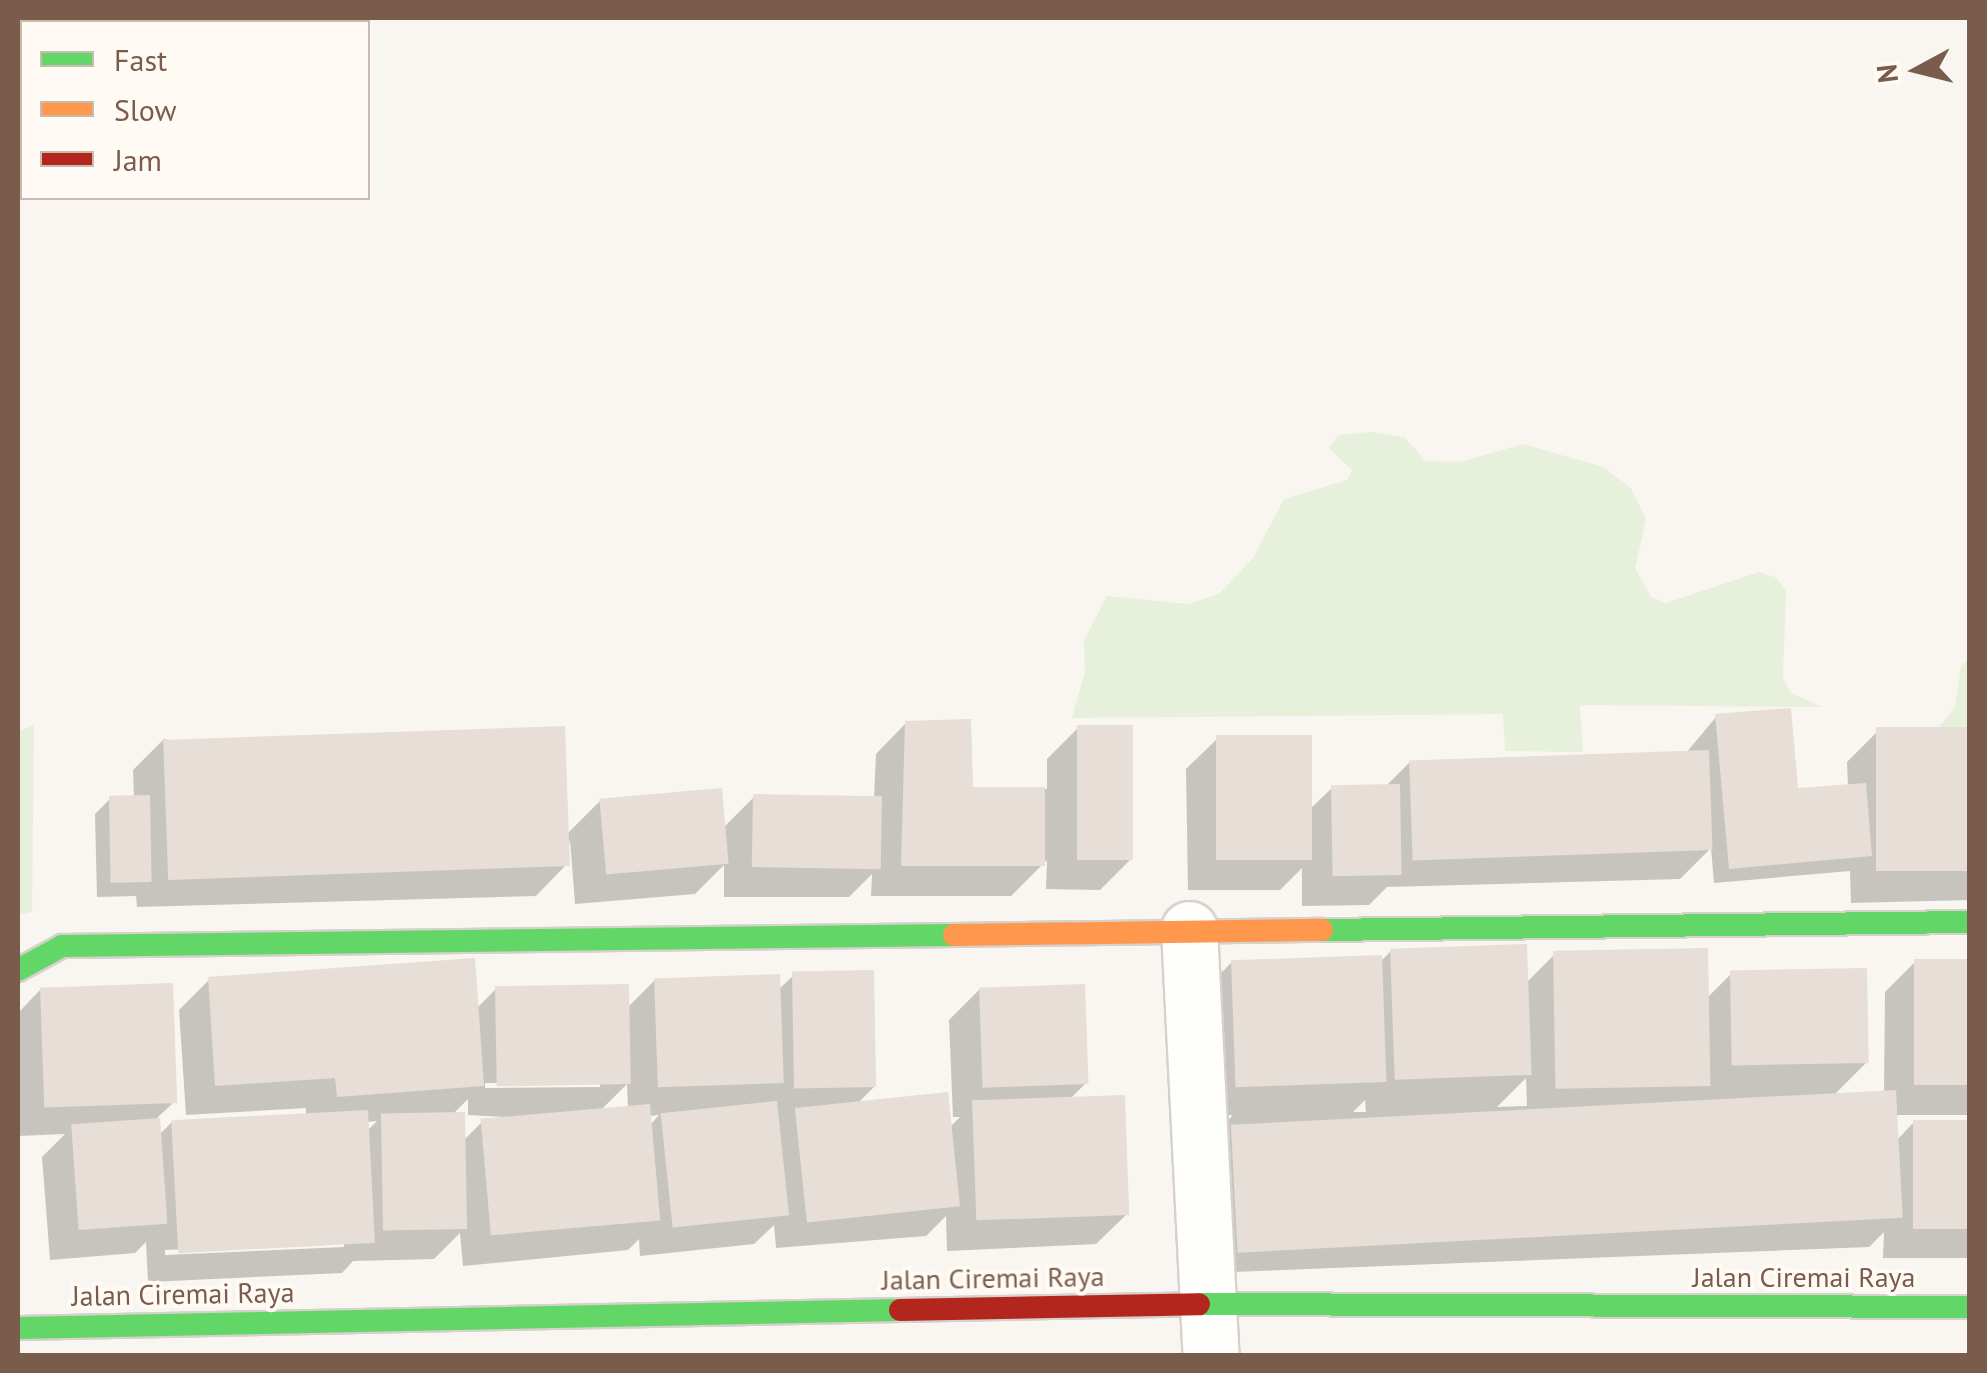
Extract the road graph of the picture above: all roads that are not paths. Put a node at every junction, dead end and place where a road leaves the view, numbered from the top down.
1 (1970, 922) edge
2 (1188, 929) junction
3 (18, 970) edge
4 (1970, 1307) edge
5 (18, 1328) edge
6 (1211, 1330) edge

1 - 2 street
2 - 3 street
2 - 6 street
4 - 6 street, Jalan Ciremai Raya
5 - 6 street, Jalan Ciremai Raya

